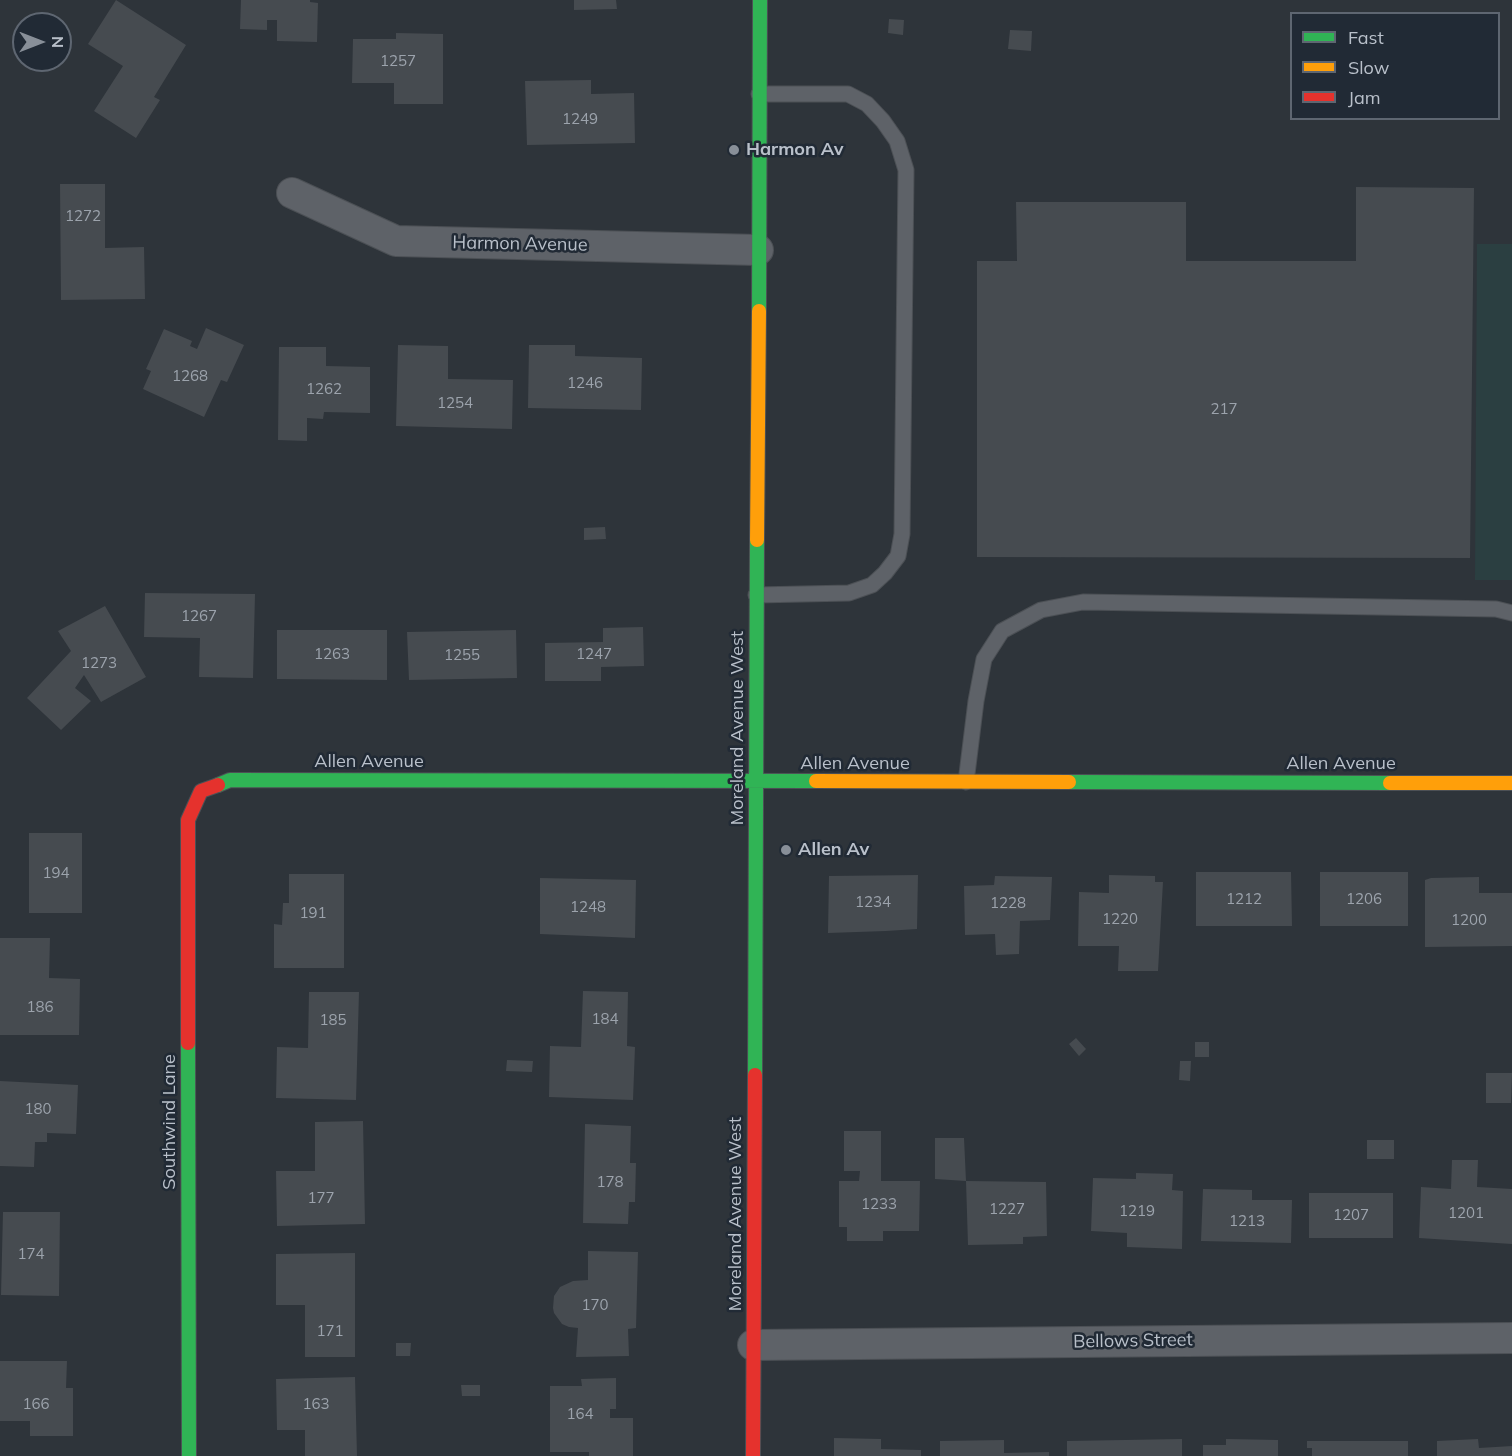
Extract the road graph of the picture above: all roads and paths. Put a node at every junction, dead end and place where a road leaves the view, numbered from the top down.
1 (760, 0) edge
2 (759, 94) junction
3 (292, 193) dead end
4 (758, 250) junction
5 (756, 595) junction
6 (1512, 613) edge
7 (756, 782) junction
8 (966, 782) junction
9 (1512, 783) edge
10 (201, 790) joint
11 (1512, 1338) edge
12 (753, 1345) junction
13 (189, 1456) edge
14 (753, 1456) edge

1 - 2 street, Moreland Avenue West
2 - 4 street, Moreland Avenue West
2 - 5 lane
3 - 4 street, Harmon Avenue
4 - 5 street, Moreland Avenue West
5 - 7 street, Moreland Avenue West
6 - 8 lane
7 - 8 street, Allen Avenue
7 - 10 street, Allen Avenue
7 - 12 street, Moreland Avenue West
8 - 9 street, Allen Avenue
10 - 13 street, Southwind Lane
11 - 12 street, Bellows Street
12 - 14 street, Moreland Avenue West

